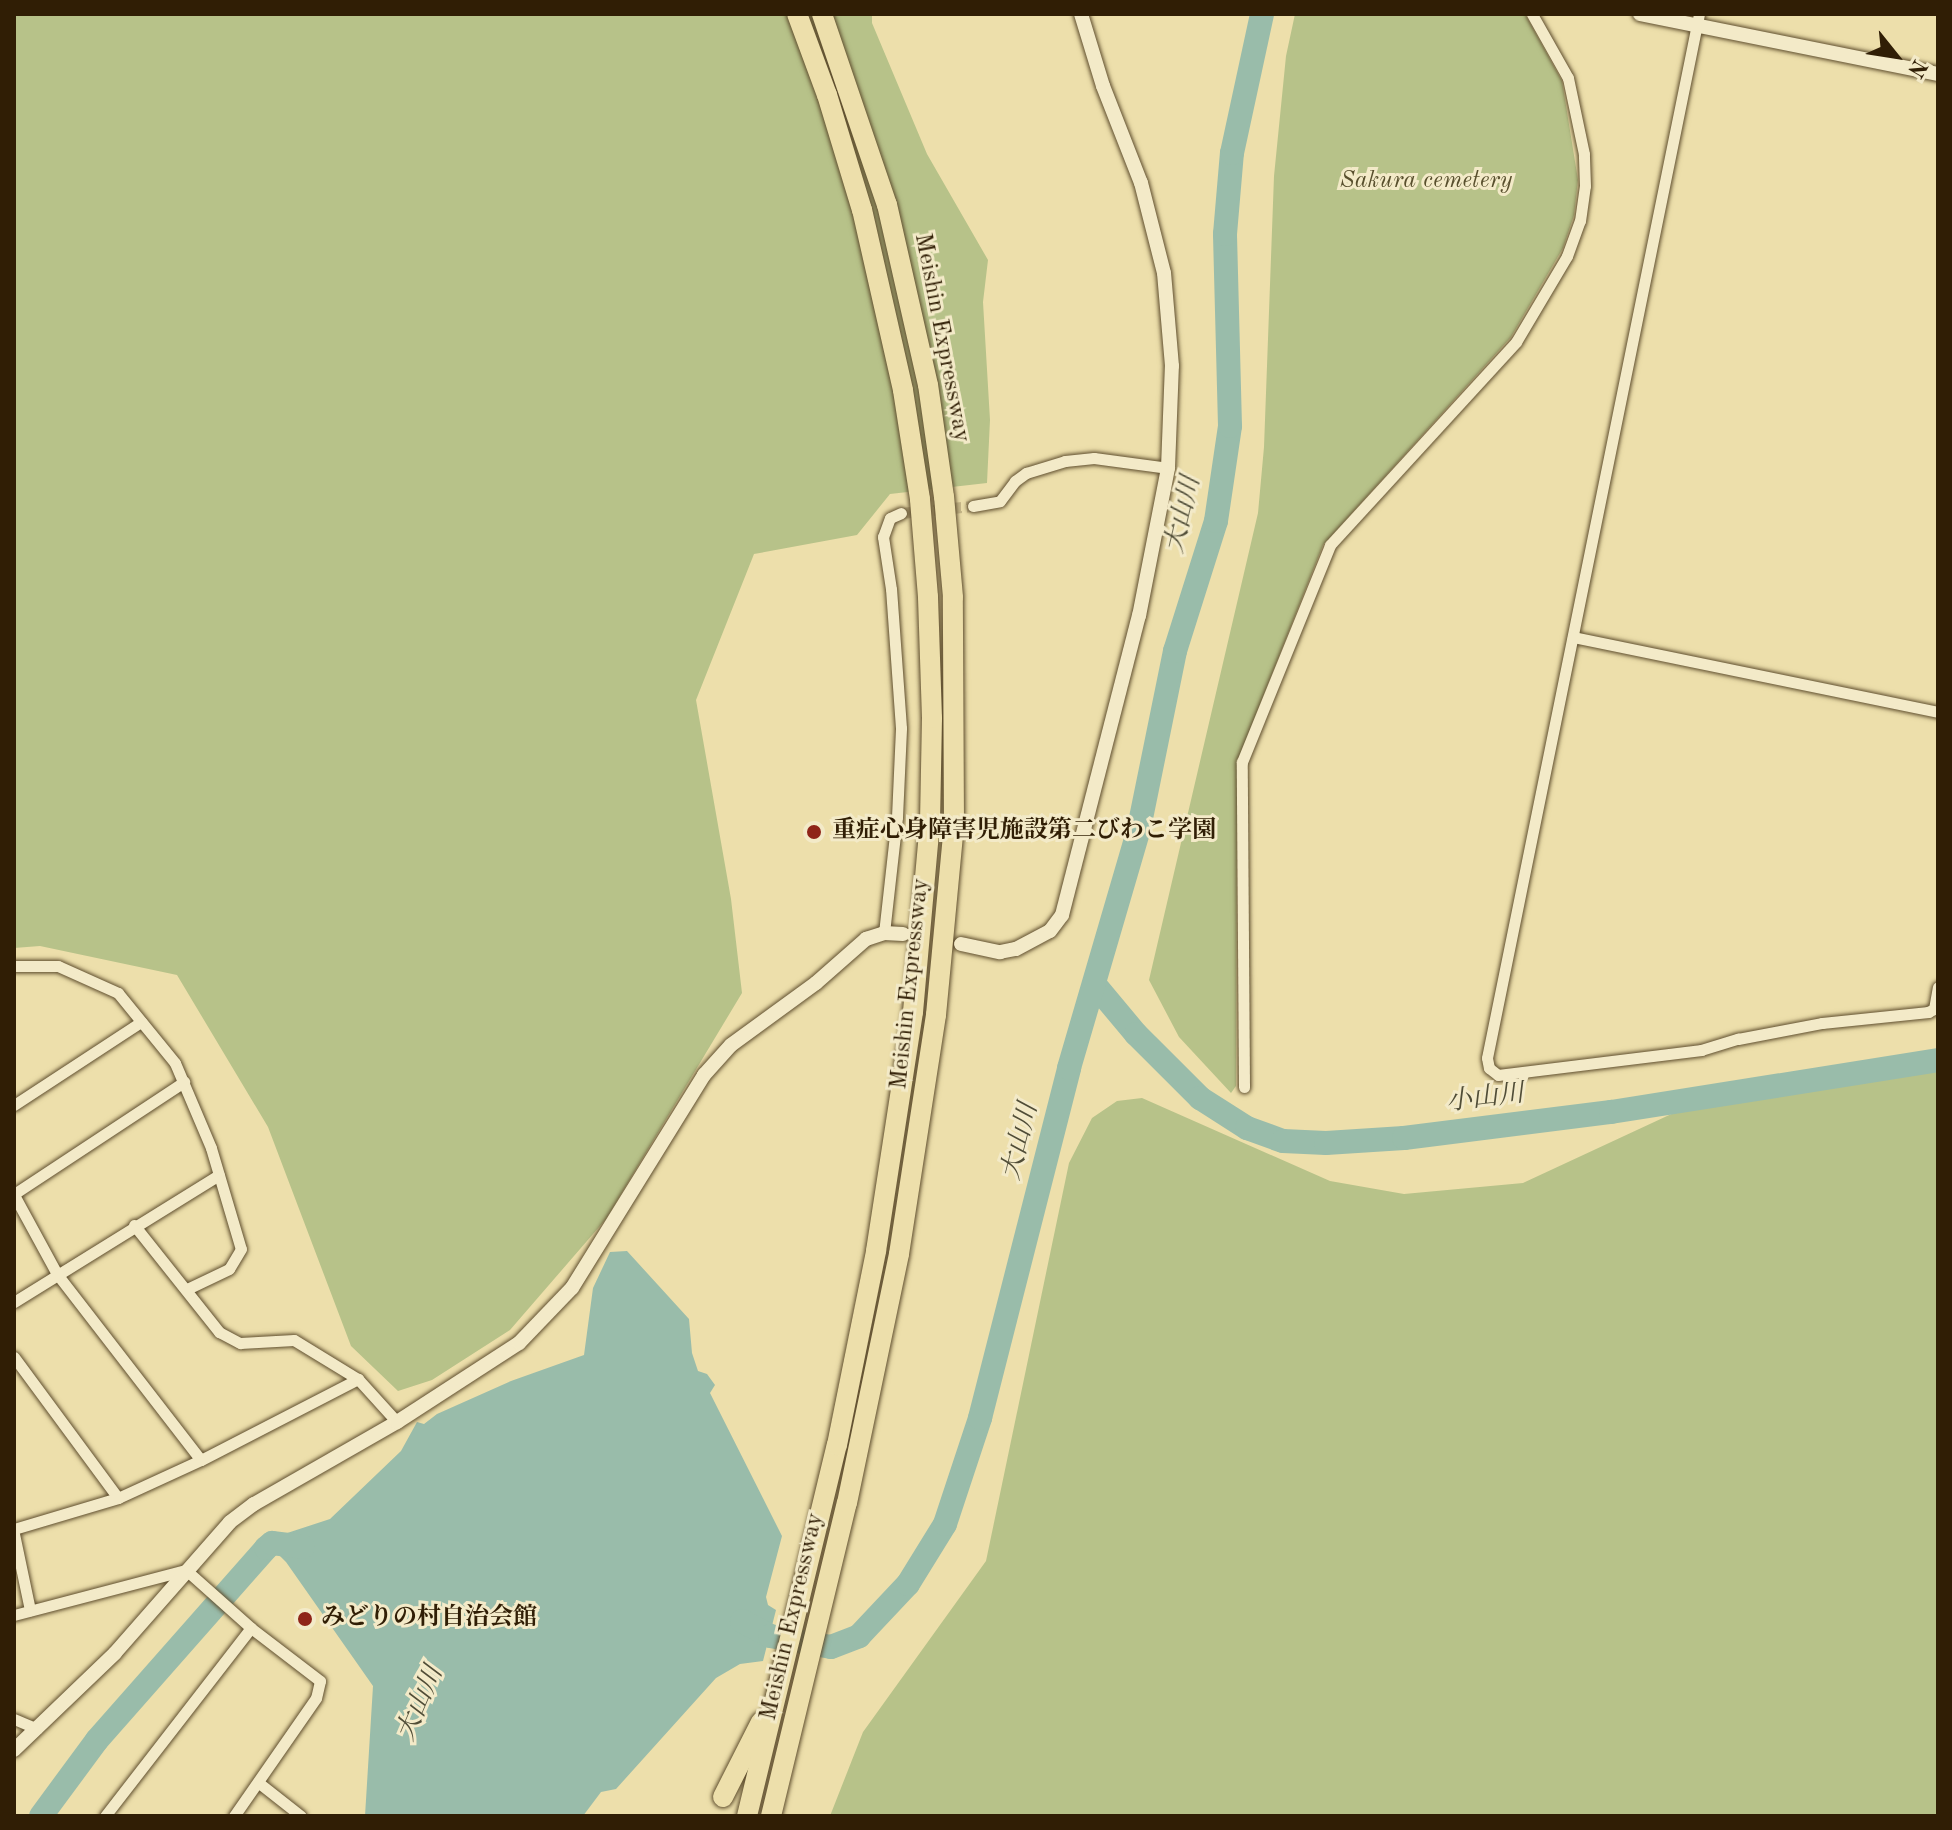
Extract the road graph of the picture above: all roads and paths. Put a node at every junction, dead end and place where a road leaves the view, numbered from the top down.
1 (797, 14) edge
2 (822, 14) edge
3 (1081, 14) edge
4 (1532, 14) edge
5 (1640, 14) edge
6 (1698, 20) edge
7 (1938, 74) edge
8 (1168, 468) junction
9 (973, 506) tunnel mouth
10 (901, 513) dead end
11 (1573, 637) junction
12 (1938, 712) edge
13 (884, 933) junction
14 (903, 934) dead end
15 (961, 944) dead end
16 (14, 966) edge
17 (1938, 987) edge
18 (141, 1022) junction
19 (184, 1082) junction
20 (1244, 1087) dead end
21 (14, 1105) edge
22 (219, 1175) junction
23 (14, 1194) edge
24 (134, 1225) junction
25 (57, 1274) junction
26 (187, 1289) junction
27 (14, 1302) edge
28 (14, 1357) edge
29 (358, 1379) junction
30 (397, 1422) junction
31 (201, 1460) junction
32 (118, 1498) junction
33 (14, 1531) edge
34 (186, 1570) junction
35 (30, 1610) junction
36 (14, 1615) edge
37 (251, 1628) junction
38 (784, 1666) junction
39 (14, 1719) edge
40 (37, 1729) junction
41 (14, 1750) edge
42 (259, 1783) junction
43 (723, 1797) dead end
44 (773, 1812) edge
45 (105, 1816) edge
46 (234, 1816) edge
47 (301, 1816) edge
48 (747, 1816) edge

1 - 38 highway, Meishin Expressway
2 - 44 highway, Meishin Expressway
3 - 8 street
4 - 20 street
5 - 6 street
6 - 7 street
6 - 11 street
8 - 9 street
8 - 15 street
10 - 13 street
11 - 12 street
11 - 17 street
13 - 14 street
13 - 30 street
16 - 18 street
18 - 19 street
18 - 21 street
19 - 22 street
19 - 23 street
22 - 24 street
22 - 26 street
23 - 25 street
24 - 25 street
24 - 26 street
25 - 27 street
25 - 31 street
26 - 29 street
28 - 32 street
29 - 30 street
29 - 31 street
30 - 34 street
31 - 32 street
32 - 33 street
33 - 35 street
34 - 35 street
34 - 37 street
34 - 40 street
35 - 36 street
37 - 42 street
37 - 45 street
38 - 43 highway
38 - 48 highway, Meishin Expressway
39 - 40 street
40 - 41 street
42 - 46 street
42 - 47 street

